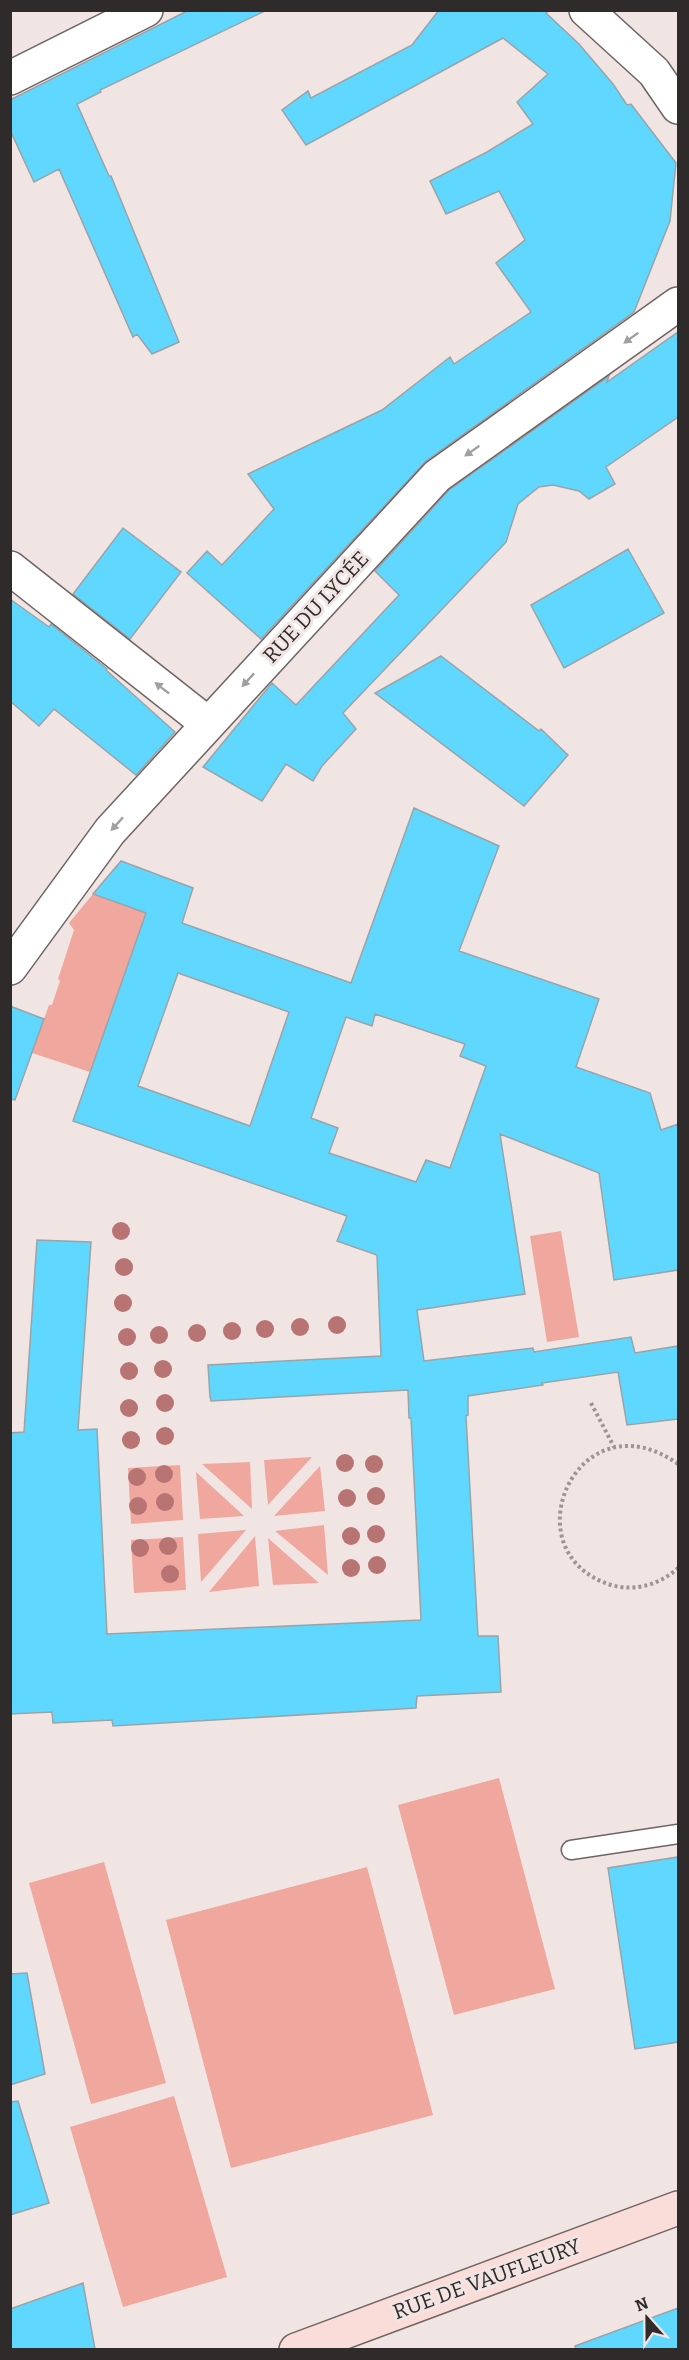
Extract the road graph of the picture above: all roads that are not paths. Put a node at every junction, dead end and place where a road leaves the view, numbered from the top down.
1 (146, 10) edge
2 (586, 10) edge
3 (10, 78) edge
4 (678, 107) edge
5 (678, 304) edge
6 (10, 568) edge
7 (208, 724) junction
8 (10, 968) edge
9 (678, 1834) edge
10 (571, 1850) dead end
11 (678, 2208) edge
12 (296, 2349) edge

1 - 3 street
2 - 4 street
5 -> 7 street, RUE DU LYCÉE
7 -> 6 street
7 -> 8 street, RUE DU LYCÉE
9 - 10 lane
11 - 12 street, RUE DE VAUFLEURY

